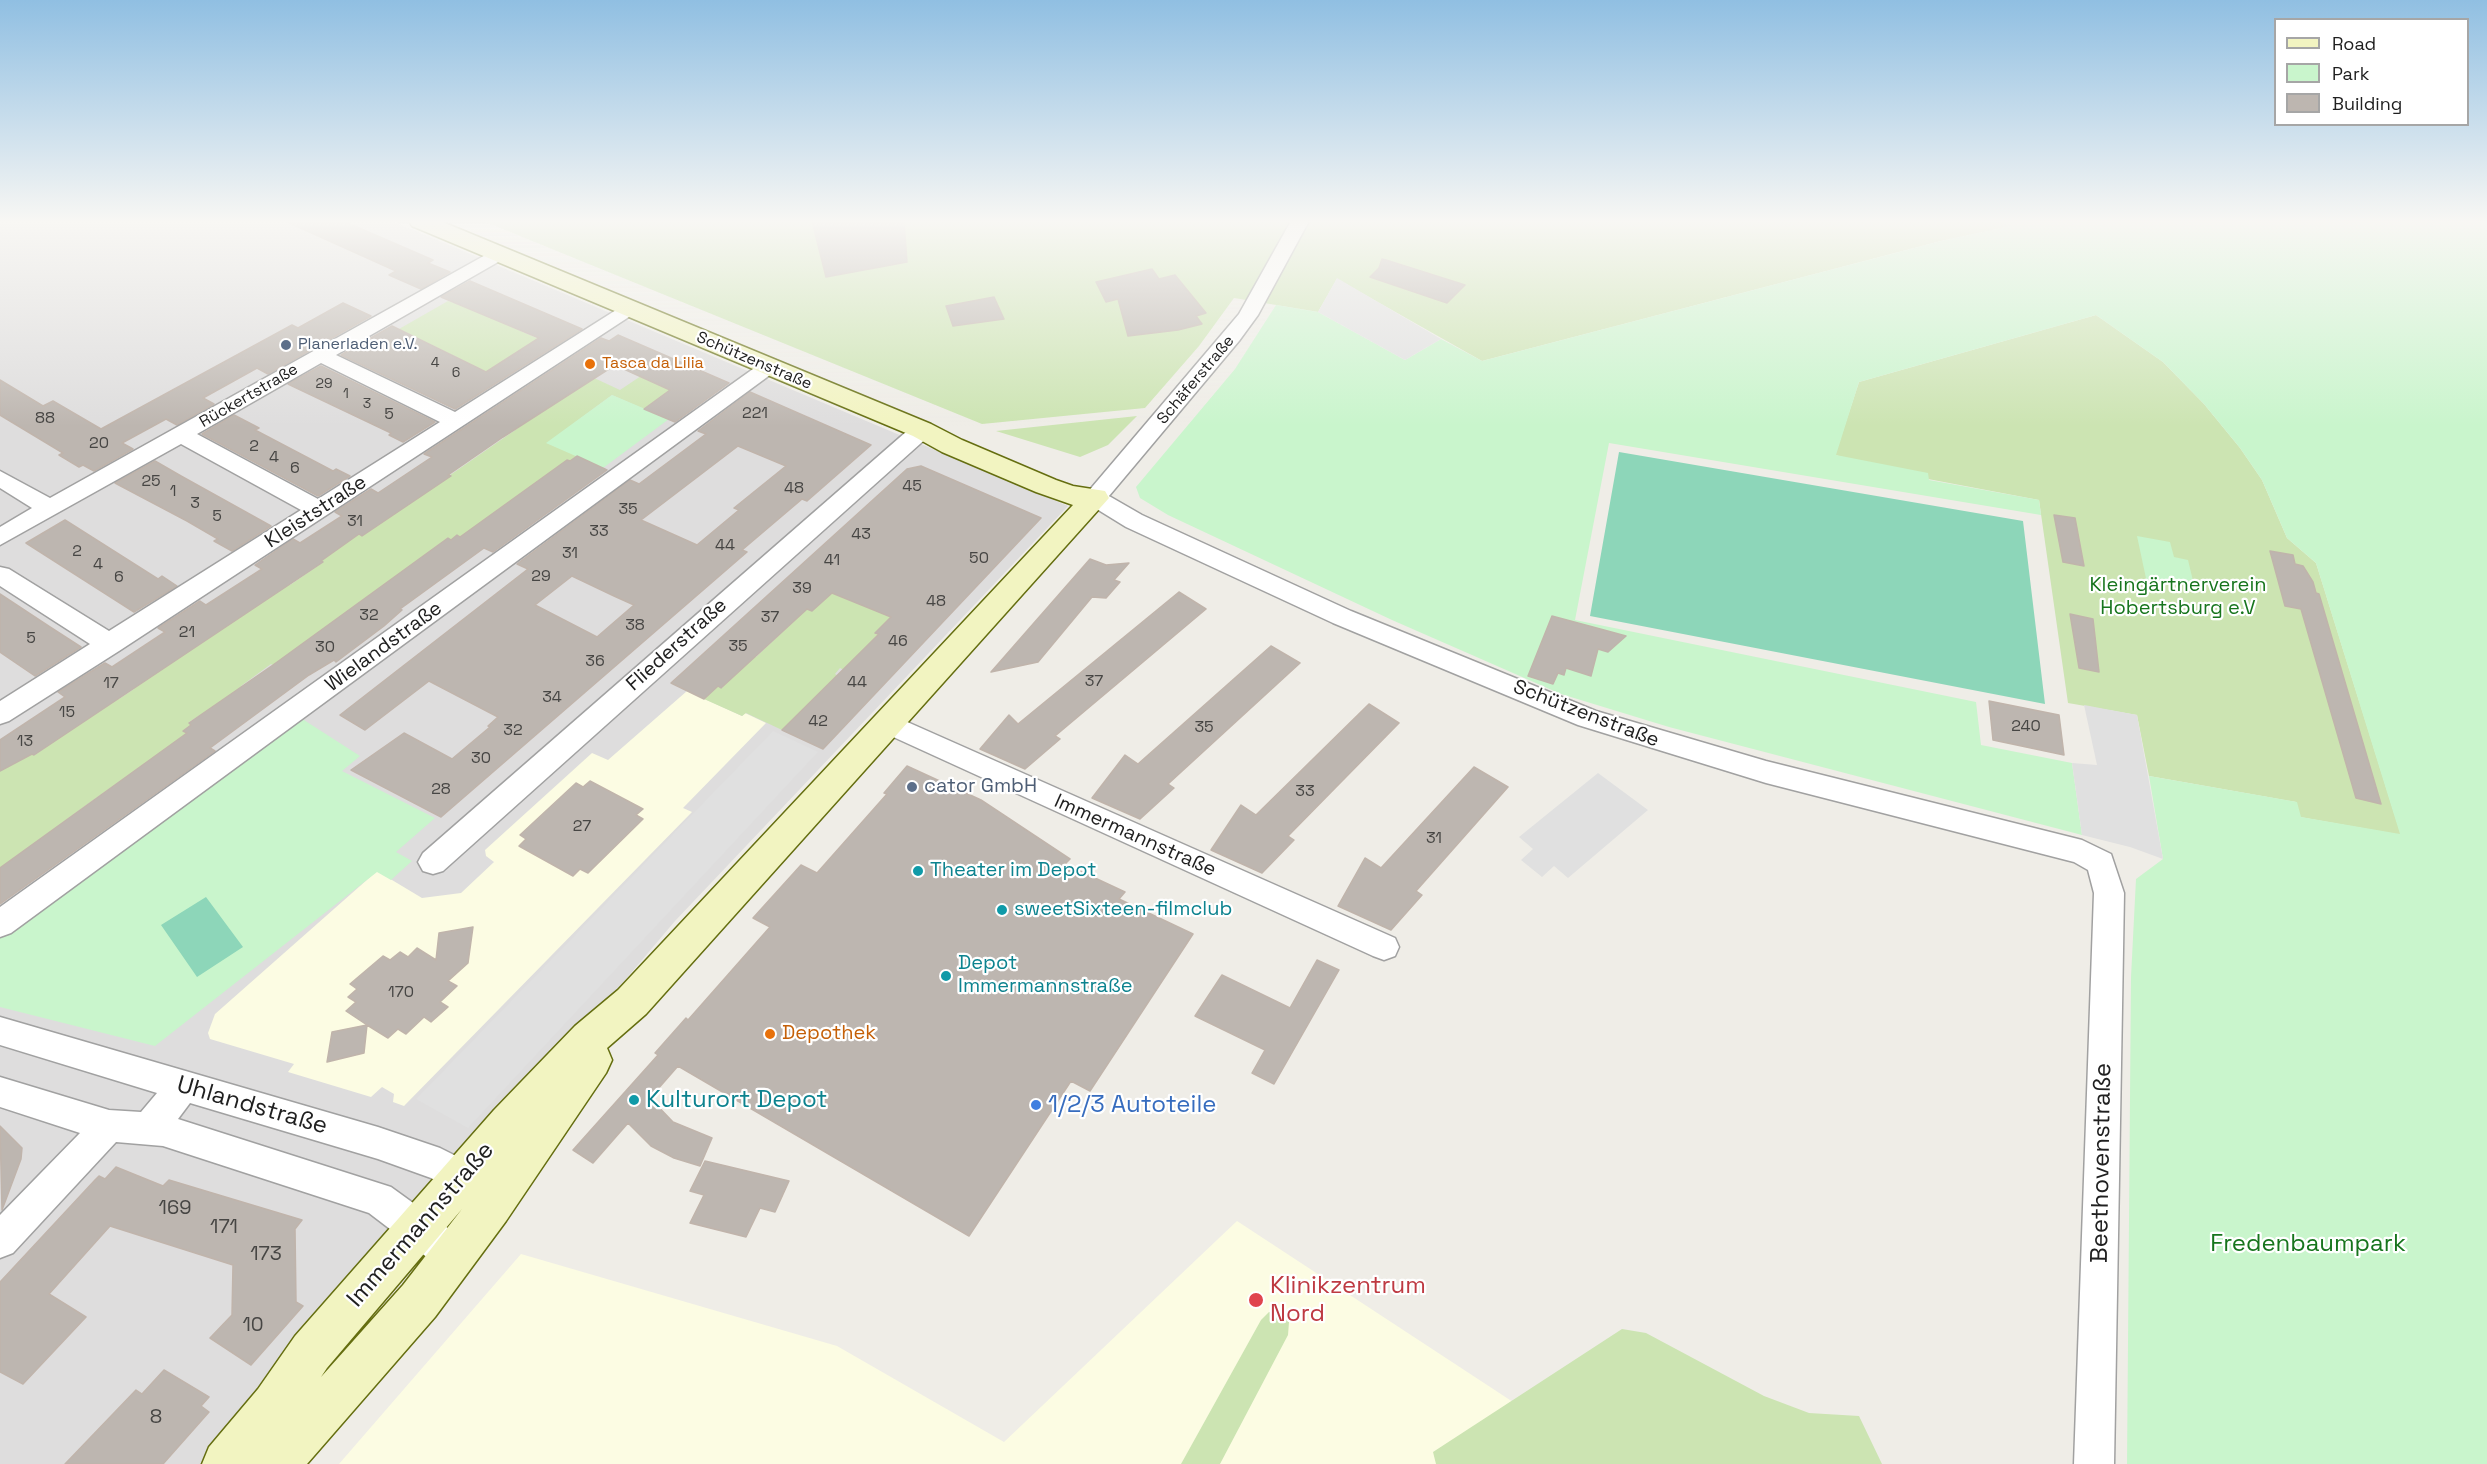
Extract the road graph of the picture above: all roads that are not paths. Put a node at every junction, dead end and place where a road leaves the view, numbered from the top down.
1 (436, 289) edge
2 (583, 289) edge
3 (1262, 289) edge
4 (631, 309) junction
5 (320, 355) junction
6 (767, 368) junction
7 (456, 421) junction
8 (922, 430) junction
9 (182, 435) junction
10 (0, 478) edge
11 (1095, 498) junction
12 (50, 509) junction
13 (319, 510) junction
14 (0, 537) edge
15 (0, 575) edge
16 (110, 644) junction
17 (0, 714) edge
18 (887, 723) junction
19 (433, 862) dead end
20 (2101, 863) joint
21 (0, 924) edge
22 (1384, 947) dead end
23 (0, 1031) edge
24 (183, 1086) junction
25 (0, 1092) edge
26 (109, 1126) junction
27 (149, 1129) junction
28 (477, 1192) junction
29 (418, 1228) junction
30 (0, 1240) edge
31 (454, 1255) junction
32 (226, 1464) edge
33 (275, 1464) edge
34 (2094, 1464) edge

1 - 5 street, Rückertstraße
2 - 4 street, Schützenstraße
3 - 11 street, Schäferstraße
4 - 6 street, Schützenstraße
4 - 7 street, Kleiststraße
5 - 7 street
5 - 9 street, Rückertstraße
6 - 8 street, Schützenstraße
6 - 21 street, Wielandstraße
7 - 13 street, Kleiststraße
8 - 11 street, Schützenstraße
8 - 19 street, Fliederstraße
9 - 12 street, Rückertstraße
9 - 13 street
10 - 12 street
11 - 18 street, Immermannstraße
11 - 20 street, Schützenstraße
12 - 14 street, Rückertstraße
13 - 16 street, Kleiststraße
15 - 16 street
16 - 17 street, Kleiststraße
18 - 22 street, Immermannstraße
18 - 28 street, Immermannstraße
20 - 34 street, Beethovenstraße
23 - 24 street, Uhlandstraße
24 - 27 street
24 - 28 street, Uhlandstraße
25 - 26 street
26 - 27 street
26 - 30 street
27 - 29 street
28 - 29 street, Immermannstraße
28 - 31 street, Immermannstraße
29 - 31 street
29 - 32 street, Immermannstraße
31 - 33 street, Immermannstraße

